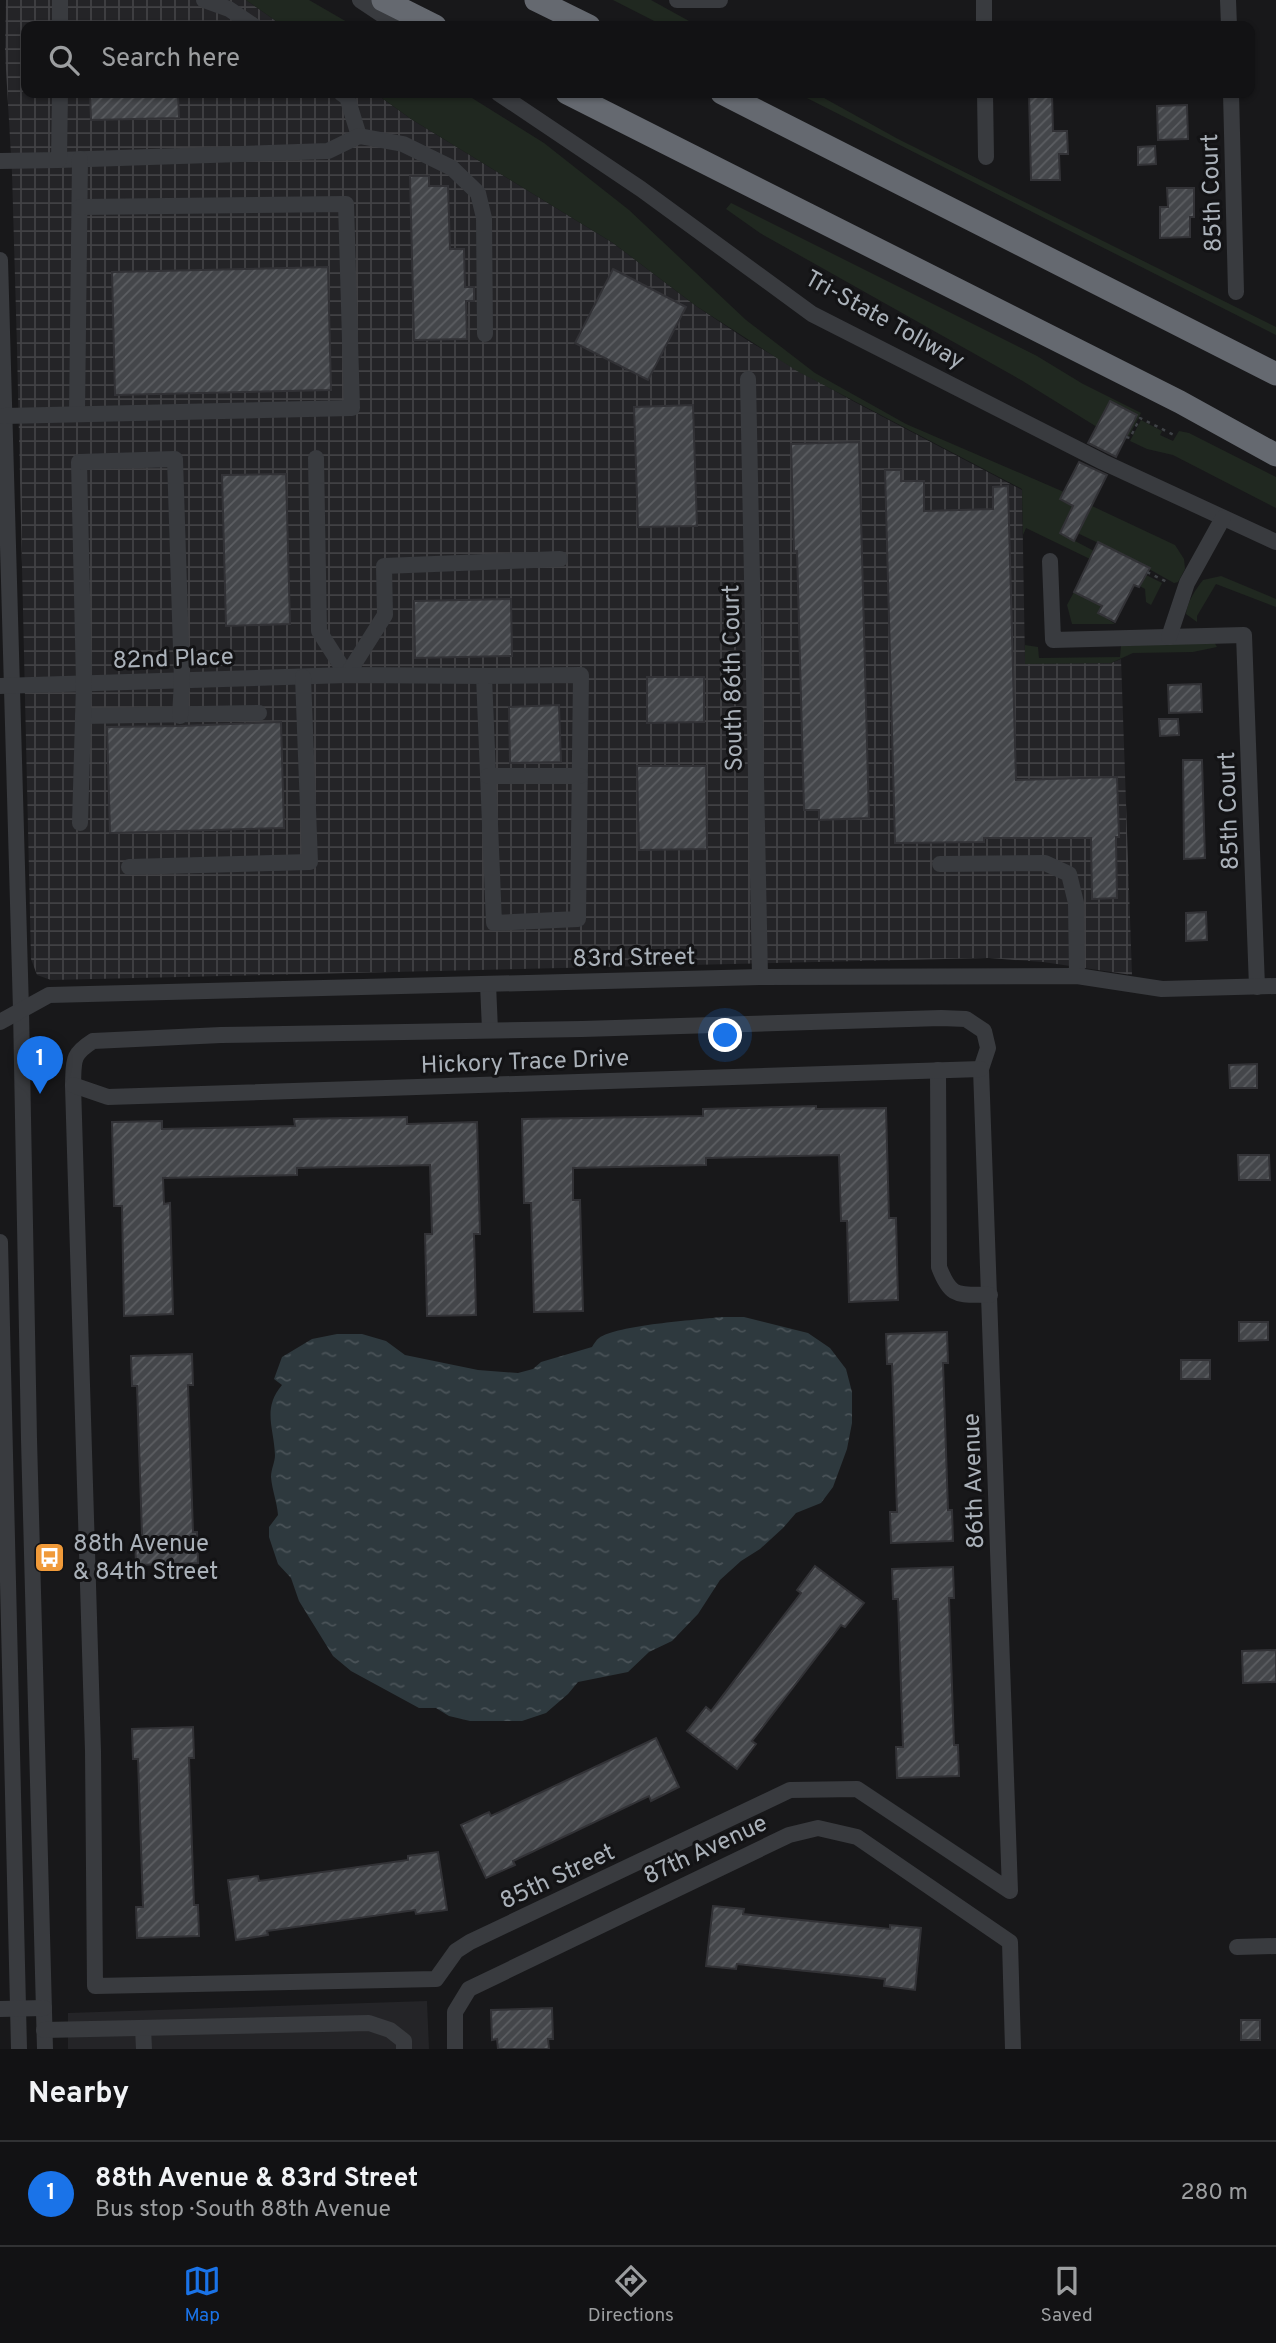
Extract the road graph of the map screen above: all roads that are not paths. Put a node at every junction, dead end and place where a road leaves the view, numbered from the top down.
1 (60, 0) edge
2 (204, 0) edge
3 (360, 0) edge
4 (383, 0) edge
5 (536, 0) edge
6 (720, 0) edge
7 (984, 0) edge
8 (1228, 0) edge
9 (680, 1) edge
10 (60, 21) edge
11 (247, 21) edge
12 (392, 21) edge
13 (425, 21) edge
14 (579, 21) edge
15 (984, 21) edge
16 (1229, 21) edge
17 (60, 98) edge
18 (347, 98) edge
19 (505, 98) edge
20 (577, 98) edge
21 (732, 98) edge
22 (985, 98) edge
23 (1231, 98) edge
24 (359, 136) junction
25 (986, 157) dead end
26 (80, 159) junction
27 (59, 160) junction
28 (0, 161) edge
29 (80, 207) junction
30 (0, 260) edge
31 (1237, 292) dead end
32 (485, 334) dead end
33 (1276, 374) edge
34 (748, 379) dead end
35 (77, 414) junction
36 (4, 416) junction
37 (1276, 455) edge
38 (316, 458) dead end
39 (1223, 518) junction
40 (1276, 542) edge
41 (560, 559) dead end
42 (1050, 561) dead end
43 (1169, 636) junction
44 (347, 675) junction
45 (485, 676) junction
46 (303, 677) junction
47 (182, 681) junction
48 (83, 684) junction
49 (6, 686) edge
50 (259, 713) dead end
51 (83, 716) junction
52 (180, 716) junction
53 (488, 776) junction
54 (580, 776) junction
55 (80, 823) dead end
56 (940, 864) dead end
57 (129, 867) dead end
58 (1077, 976) junction
59 (760, 977) junction
60 (488, 984) junction
61 (1276, 986) edge
62 (1257, 987) junction
63 (21, 1010) junction
64 (0, 1022) edge
65 (490, 1030) junction
66 (981, 1069) junction
67 (938, 1070) junction
68 (73, 1085) junction
69 (0, 1242) edge
70 (27, 1272) junction
71 (0, 1273) edge
72 (990, 1295) junction
73 (31, 1517) junction
74 (3, 1518) edge
75 (37, 1764) junction
76 (6, 1765) edge
77 (1010, 1891) joint
78 (8, 1921) edge
79 (1276, 1946) edge
80 (1237, 1947) dead end
81 (18, 2008) junction
82 (44, 2008) junction
83 (0, 2009) edge
84 (143, 2028) junction
85 (44, 2030) junction
86 (19, 2049) edge
87 (45, 2049) edge
88 (144, 2049) edge
89 (404, 2049) edge
90 (455, 2049) edge
91 (1013, 2049) edge

1 - 10 street
2 - 11 street
3 - 12 street
4 - 13 highway
5 - 14 highway
6 - 9 street
7 - 15 street
8 - 16 street
17 - 27 street
18 - 24 street
19 - 39 street, Tri-State Tollway
20 - 37 highway
21 - 33 highway
22 - 25 street
23 - 31 street, 85th Court
24 - 26 street
24 - 32 street
26 - 27 street
26 - 29 street
27 - 28 street
29 - 35 street
29 - 35 street
30 - 36 street
34 - 59 street, South 86th Court
35 - 36 street
36 - 49 street
38 - 44 street
39 - 40 street, Tri-State Tollway
39 - 43 street
41 - 44 street
42 - 43 street
43 - 62 street, 85th Court
44 - 45 street, 82nd Place
44 - 46 street, 82nd Place
45 - 53 street
45 - 54 street, 82nd Place
46 - 47 street, 82nd Place
46 - 57 street
47 - 48 street, 82nd Place
47 - 48 street
47 - 52 street
48 - 49 street, 82nd Place
48 - 51 street
49 - 63 street
50 - 52 street
51 - 52 street
51 - 55 street
53 - 54 street
53 - 54 street
56 - 58 street
58 - 59 street, 83rd Street
58 - 62 street, 83rd Street
59 - 60 street, 83rd Street
60 - 63 street, 83rd Street
60 - 65 street
61 - 62 street, 83rd Street
63 - 64 street, 83rd Street
63 - 70 street
65 - 66 street, 86th Avenue
65 - 68 street, 86th Avenue
66 - 67 street, Hickory Trace Drive
66 - 72 street, 86th Avenue
67 - 68 street, Hickory Trace Drive
67 - 72 street
68 - 77 street, 85th Street
69 - 71 street
70 - 71 street
70 - 73 street
71 - 74 street
72 - 77 street, 86th Avenue
73 - 74 street
73 - 75 street
74 - 76 street
75 - 76 street
75 - 82 street
76 - 78 street
78 - 81 street
79 - 80 street
81 - 82 street
81 - 83 street
81 - 86 street
82 - 85 street
84 - 85 street
84 - 88 street
84 - 89 street
85 - 87 street
90 - 91 street, 87th Avenue

